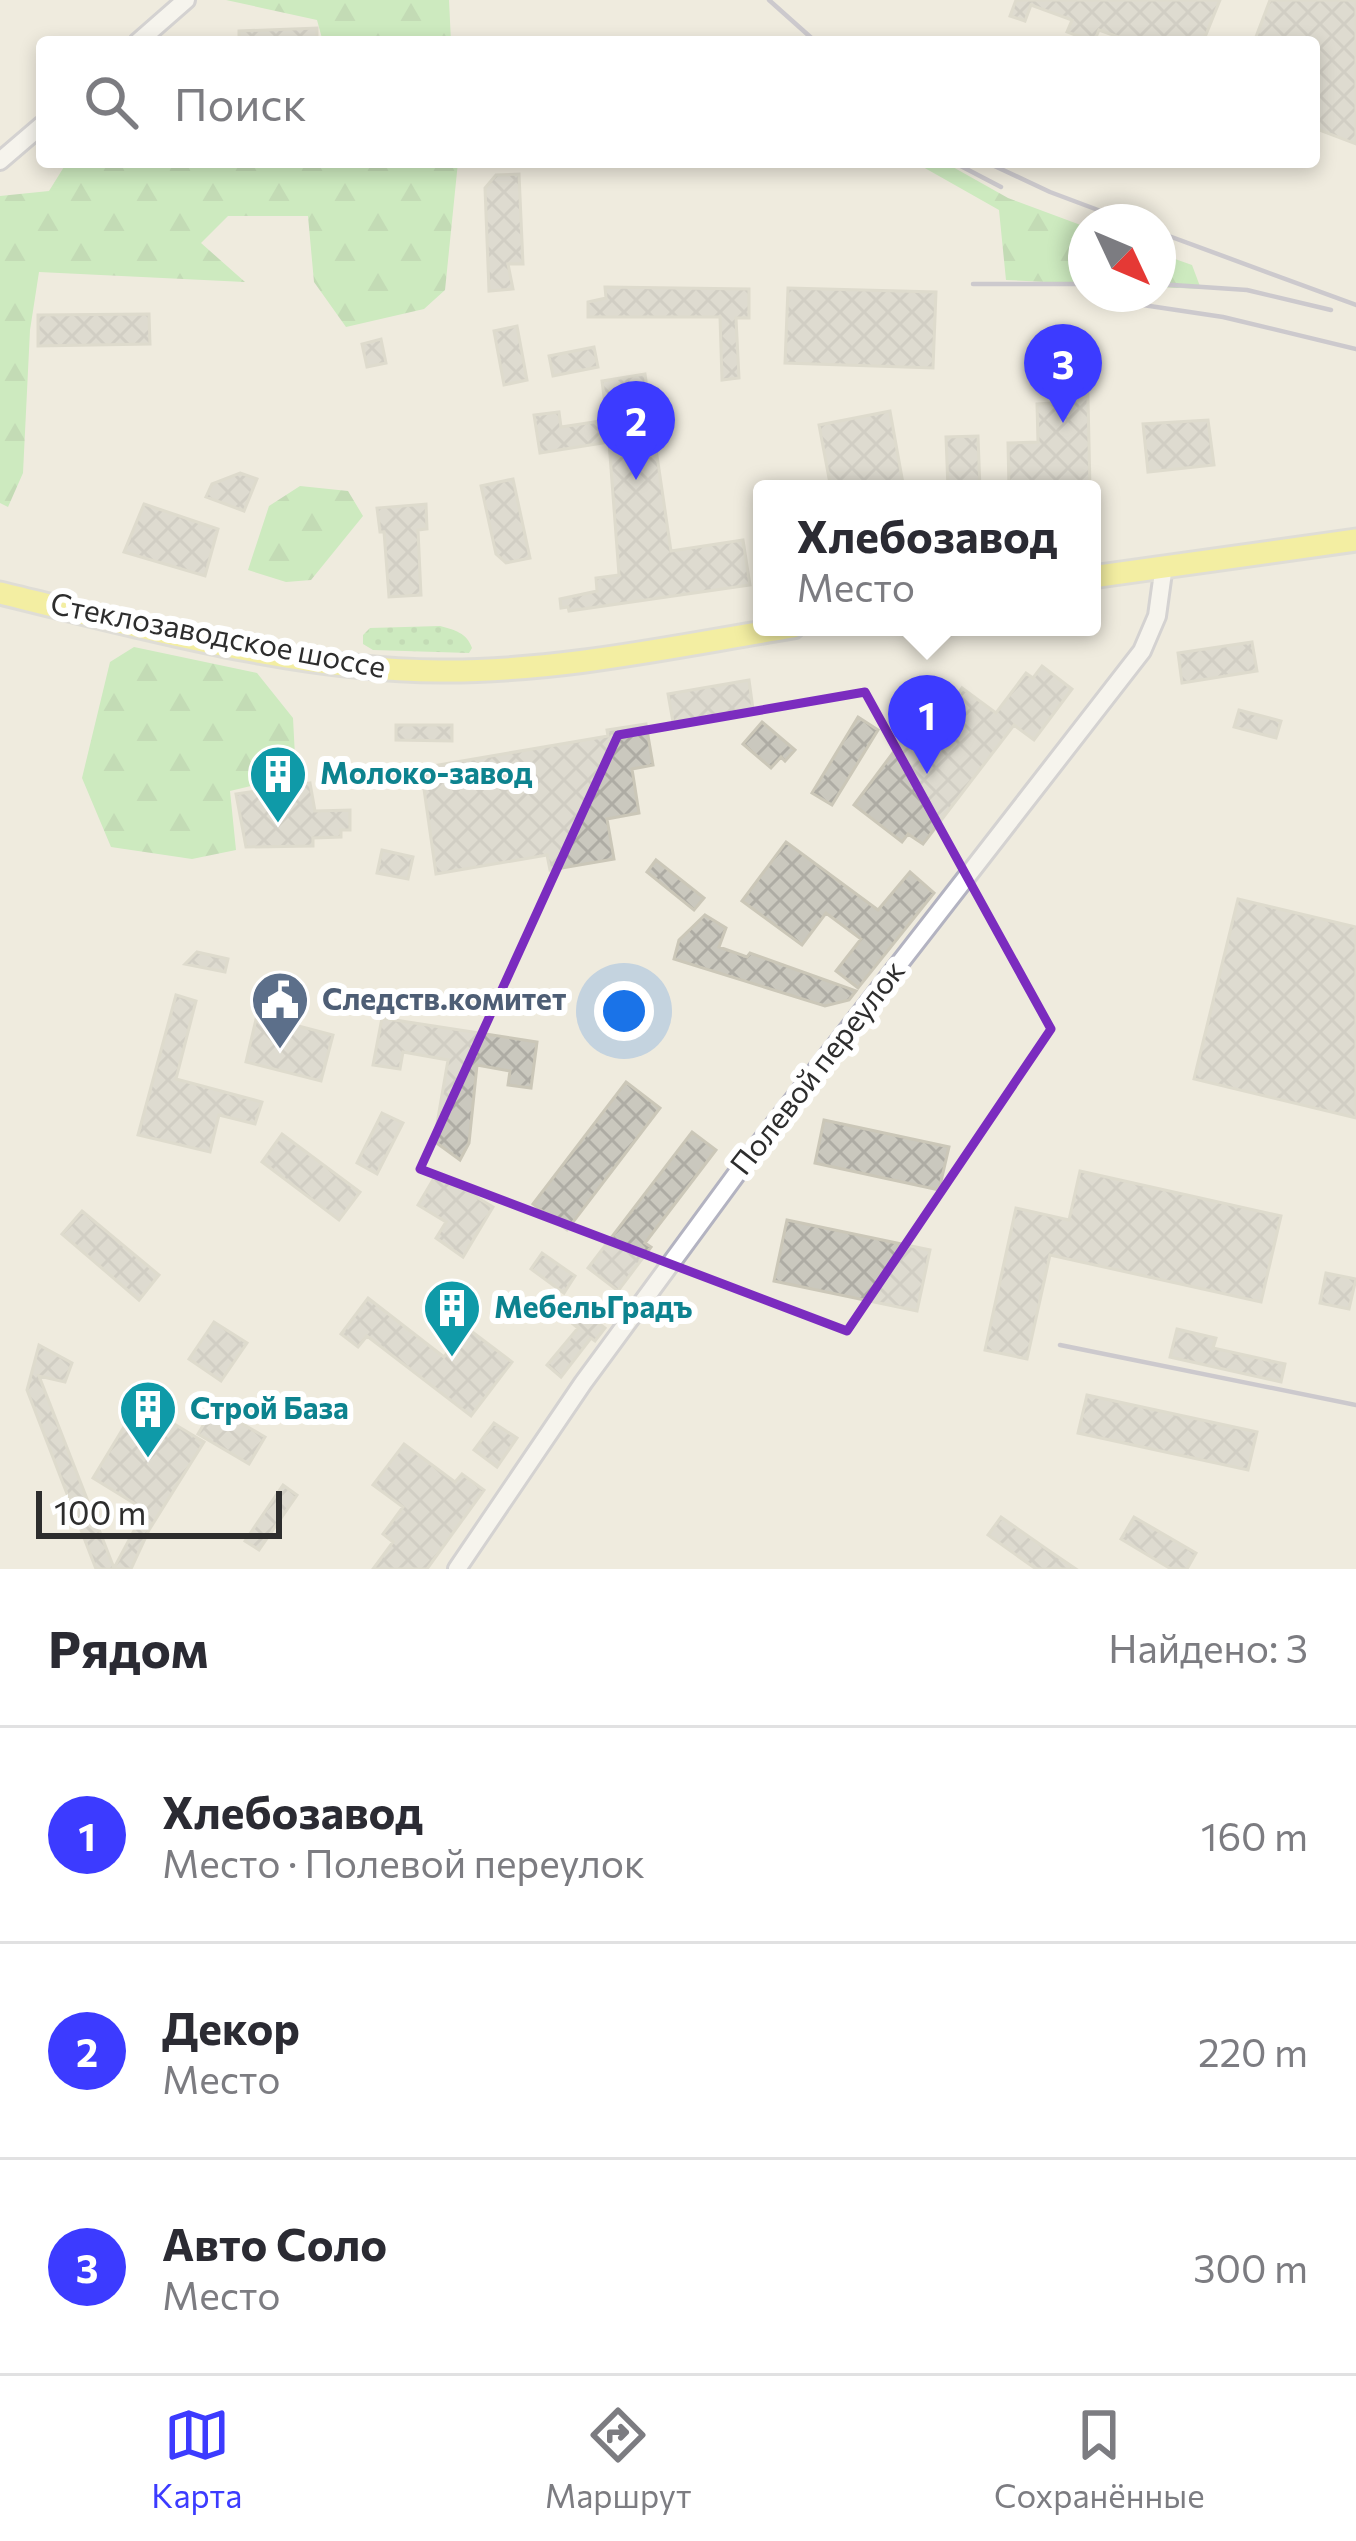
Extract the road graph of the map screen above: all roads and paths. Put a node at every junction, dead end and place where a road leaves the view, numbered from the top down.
1 (186, 0) edge
2 (145, 36) edge
3 (36, 130) edge
4 (0, 161) edge
5 (1356, 540) edge
6 (1164, 565) junction
7 (1101, 576) edge
8 (0, 593) edge
9 (753, 633) edge
10 (457, 1569) edge

1 - 2 street
3 - 4 street
5 - 6 main road
6 - 7 main road
6 - 10 street, Полевой переулок
8 - 9 main road, Стеклозаводское шоссе

